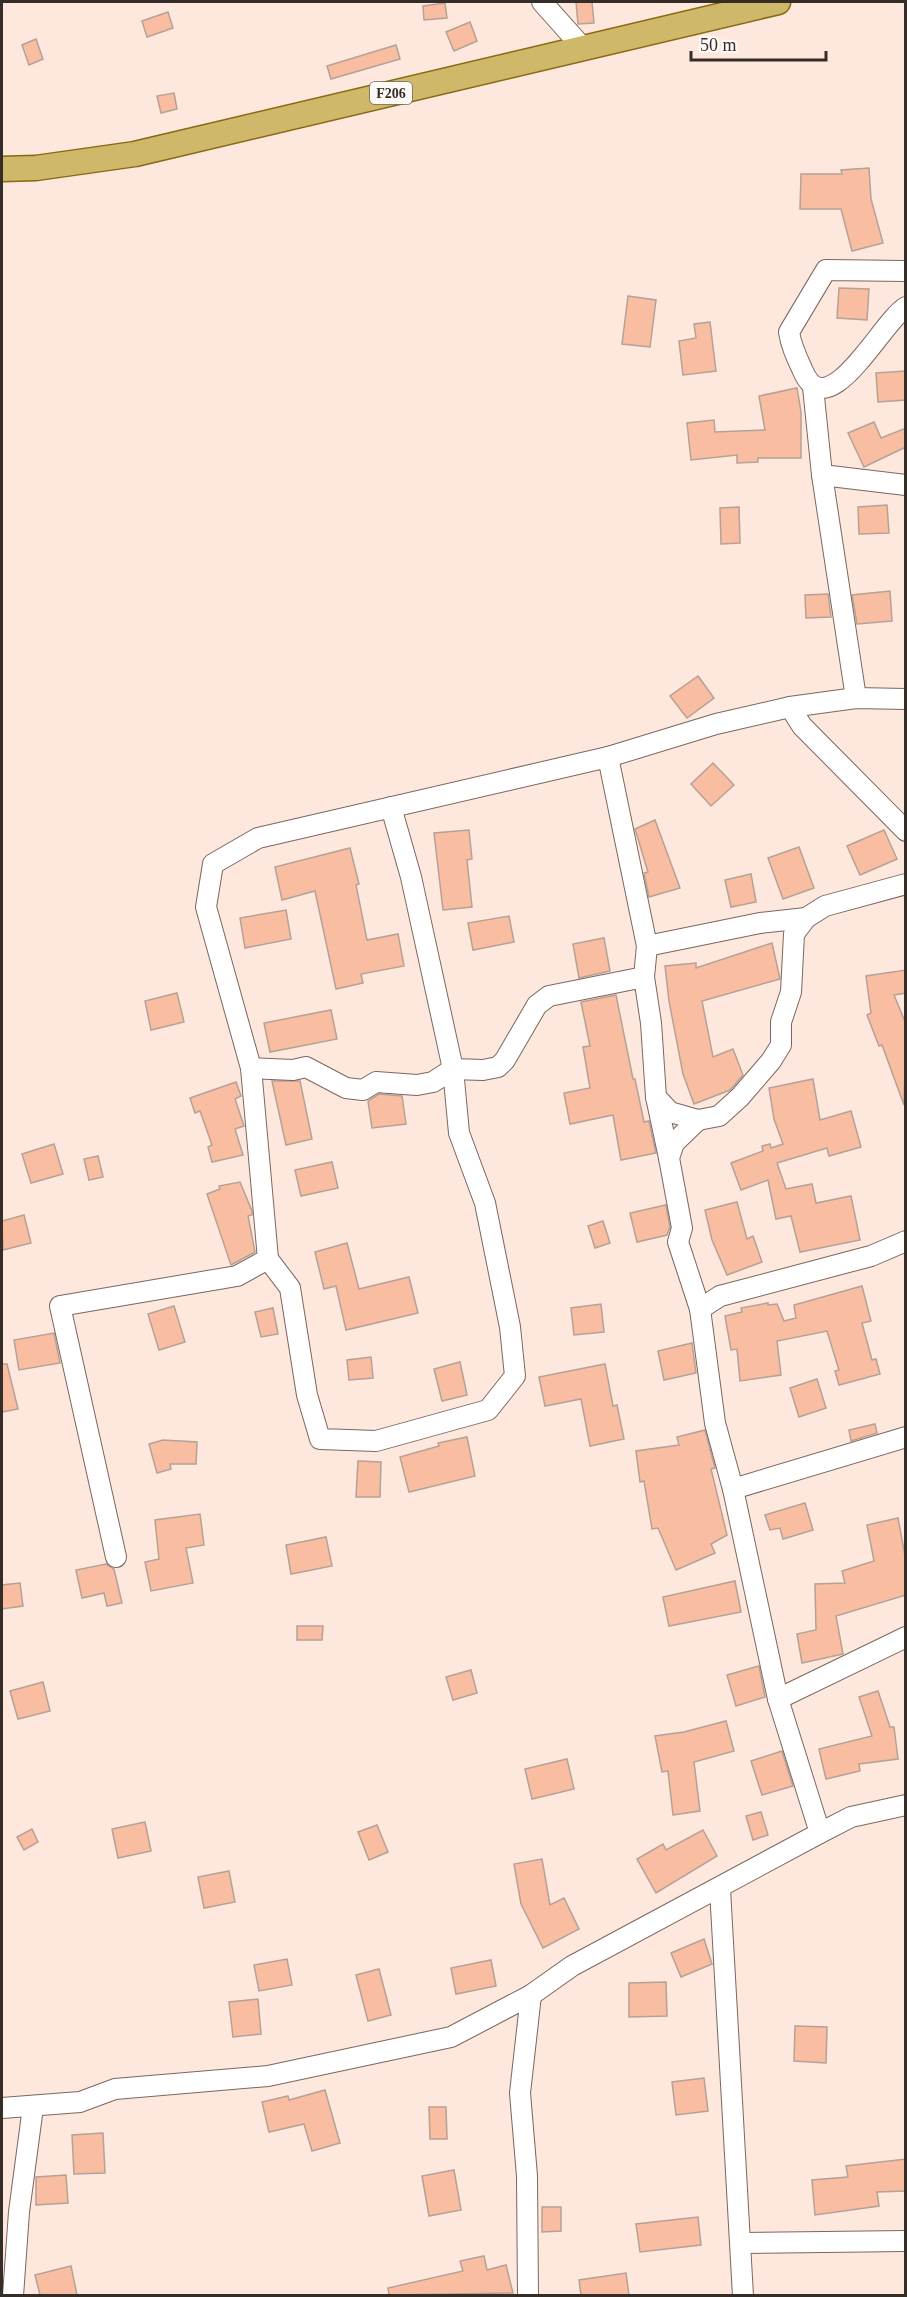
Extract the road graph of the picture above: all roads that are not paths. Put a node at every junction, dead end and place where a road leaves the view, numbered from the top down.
1 (542, 2) edge
2 (778, 2) edge
3 (583, 48) junction
4 (2, 169) edge
5 (906, 271) edge
6 (906, 307) edge
7 (813, 387) junction
8 (822, 475) junction
9 (906, 485) edge
10 (856, 698) junction
11 (906, 699) edge
12 (790, 707) junction
13 (609, 757) junction
14 (391, 807) junction
15 (906, 831) edge
16 (906, 884) edge
17 (806, 918) junction
18 (647, 946) junction
19 (644, 977) junction
20 (251, 1068) junction
21 (453, 1069) junction
22 (656, 1097) junction
23 (698, 1120) junction
24 (669, 1158) junction
25 (906, 1241) edge
26 (268, 1259) junction
27 (700, 1309) junction
28 (906, 1437) edge
29 (733, 1489) junction
30 (116, 1557) dead end
31 (906, 1637) edge
32 (778, 1699) junction
33 (906, 1806) edge
34 (820, 1833) junction
35 (720, 1889) junction
36 (531, 1995) junction
37 (33, 2107) junction
38 (2, 2108) edge
39 (906, 2241) edge
40 (742, 2243) junction
41 (13, 2295) edge
42 (528, 2295) edge
43 (743, 2295) edge

1 - 3 street
2 - 3 main road, F206
3 - 4 main road, F206
5 - 7 street
6 - 7 street
7 - 8 street
8 - 9 street
8 - 10 street
10 - 11 street
10 - 12 street
12 - 13 street
12 - 15 street
13 - 14 street
13 - 18 street
14 - 20 street
14 - 21 street
16 - 17 street
17 - 18 street
17 - 23 street
18 - 19 street
19 - 21 street
19 - 22 street
20 - 21 street
20 - 26 street
21 - 26 street
22 - 23 street
22 - 24 street
23 - 24 street
24 - 27 street
25 - 27 street
26 - 30 street
27 - 29 street
28 - 29 street
29 - 32 street
31 - 32 street
32 - 34 street
33 - 34 street
34 - 35 street
35 - 36 street
35 - 40 street
36 - 37 street
36 - 42 street
37 - 38 street
37 - 41 street
39 - 40 street
40 - 43 street

